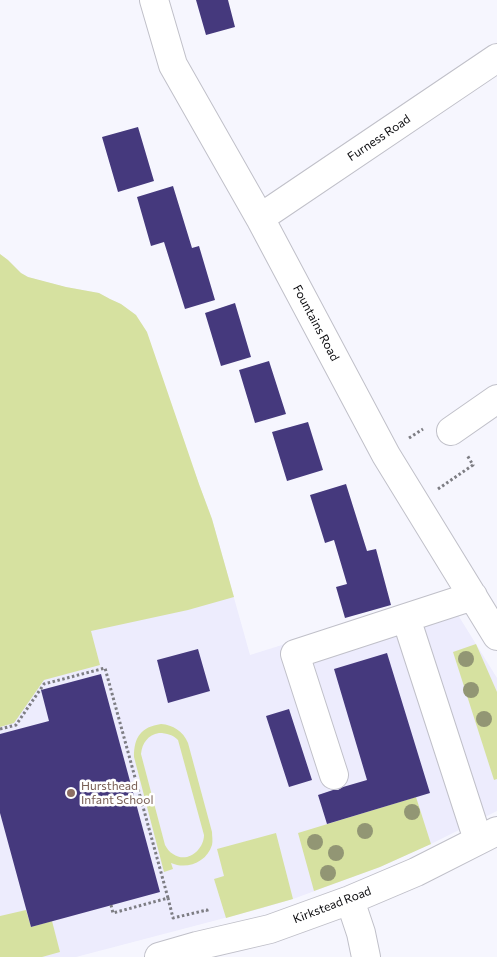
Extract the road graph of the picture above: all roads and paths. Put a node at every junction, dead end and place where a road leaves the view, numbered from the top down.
1 (154, 0) edge
2 (497, 58) edge
3 (260, 218) junction
4 (497, 400) edge
5 (451, 431) junction
6 (386, 454) junction
7 (417, 505) junction
8 (473, 596) junction
9 (406, 618) junction
10 (497, 636) edge
11 (0, 729) edge
12 (334, 775) dead end
13 (488, 836) edge
14 (168, 898) junction
15 (350, 900) junction
16 (111, 905) dead end
17 (215, 942) junction
18 (159, 957) edge
19 (366, 957) edge

1 - 3 street, Fountains Road
2 - 3 street, Furness Road
3 - 6 street, Fountains Road
4 - 5 street
5 - 6 path
5 - 7 path
6 - 7 street, Fountains Road
7 - 8 street, Fountains Road
8 - 9 street
8 - 10 street, Fountains Road
9 - 12 street
9 - 13 street
11 - 14 path
13 - 15 street, Kirkstead Road
14 - 16 path
14 - 17 path
15 - 17 street, Kirkstead Road
15 - 19 street
17 - 18 street, Kirkstead Road

